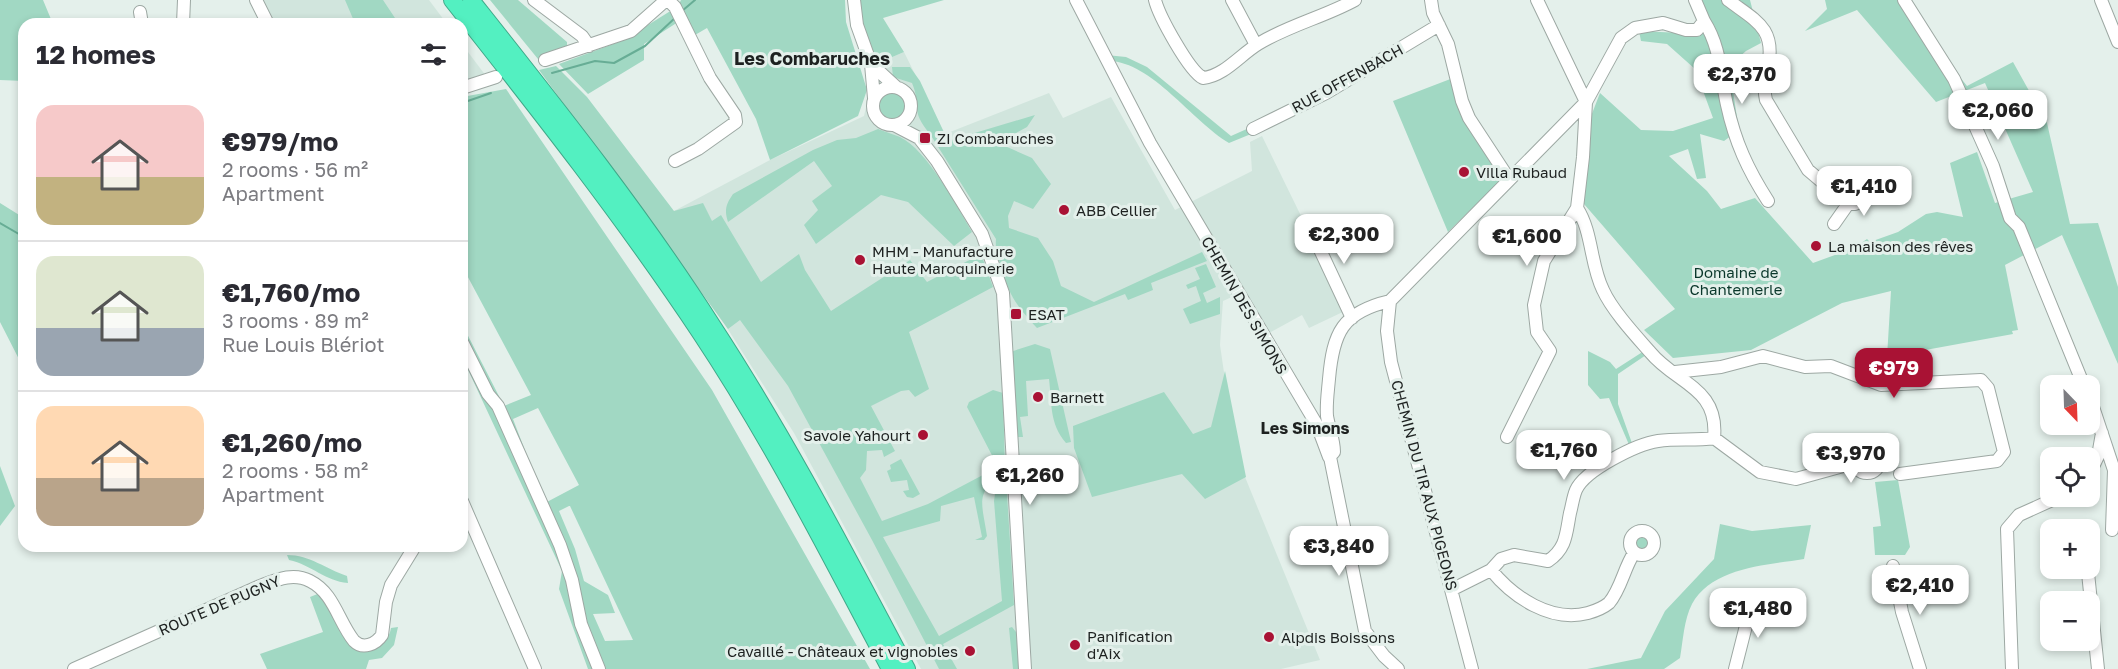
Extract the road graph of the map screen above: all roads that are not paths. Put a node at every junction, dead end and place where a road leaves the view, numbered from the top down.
1 (184, 0) edge
2 (256, 0) edge
3 (452, 0) edge
4 (471, 0) edge
5 (534, 0) edge
6 (854, 0) edge
7 (1076, 0) edge
8 (1155, 0) edge
9 (1232, 0) edge
10 (1431, 0) edge
11 (1538, 0) edge
12 (1695, 0) edge
13 (1728, 0) edge
14 (1904, 0) edge
15 (2094, 0) edge
16 (2101, 0) edge
17 (1350, 2) edge
18 (673, 6) edge
19 (183, 18) edge
20 (265, 18) edge
21 (466, 18) edge
22 (468, 20) edge
23 (1704, 21) junction
24 (1438, 25) junction
25 (2111, 25) junction
26 (569, 26) junction
27 (2118, 42) edge
28 (1256, 45) junction
29 (588, 46) junction
30 (575, 50) junction
31 (545, 60) dead end
32 (871, 64) junction
33 (496, 77) dead end
34 (468, 86) edge
35 (896, 87) junction
36 (874, 98) junction
37 (1586, 102) junction
38 (908, 116) junction
39 (894, 125) junction
40 (1253, 129) dead end
41 (919, 138) junction
42 (675, 161) dead end
43 (1509, 180) junction
44 (1870, 196) dead end
45 (1768, 201) dead end
46 (1848, 204) junction
47 (1577, 208) junction
48 (1308, 224) dead end
49 (1834, 224) dead end
50 (1389, 305) junction
51 (1352, 318) junction
52 (468, 354) edge
53 (1675, 372) junction
54 (2079, 375) edge
55 (2101, 426) joint
56 (1507, 437) dead end
57 (1714, 438) junction
58 (2099, 447) edge
59 (1330, 457) junction
60 (1854, 463) dead end
61 (1900, 474) dead end
62 (2040, 506) edge
63 (468, 518) edge
64 (2112, 530) dead end
65 (411, 552) edge
66 (1634, 553) dead end
67 (1893, 566) dead end
68 (1491, 570) junction
69 (2089, 579) edge
70 (1455, 585) junction
71 (1752, 602) dead end
72 (74, 669) edge
73 (535, 669) edge
74 (599, 669) edge
75 (890, 669) edge
76 (907, 669) edge
77 (1025, 669) edge
78 (1398, 669) edge
79 (1472, 669) edge
80 (1735, 669) edge
81 (1920, 669) edge
82 (2012, 669) edge
83 (2098, 669) edge

1 - 19 street
2 - 20 street
3 - 21 highway
4 - 76 highway
5 - 26 street
6 - 32 street
7 - 59 street, CHEMIN DES SIMONS
8 - 28 street
9 - 28 street
10 - 24 street
11 - 37 street
12 - 23 street
13 - 46 street
14 - 54 street
15 - 25 street
16 - 25 street
17 - 28 street
18 - 29 street
18 - 42 street
22 - 75 highway
23 - 37 street
23 - 45 street
24 - 40 street, RUE OFFENBACH
24 - 43 street
25 - 27 street
26 - 29 street
26 - 30 street
29 - 30 street
30 - 31 street
32 - 35 street
32 - 36 street
33 - 34 street
35 - 36 street
35 - 38 street
36 - 39 street
37 - 43 street
37 - 47 street
38 - 39 street
38 - 41 street
39 - 41 street
41 - 77 street
43 - 50 street
44 - 46 street
46 - 49 street
47 - 53 street
47 - 56 street
48 - 51 street
50 - 51 street
50 - 70 street, CHEMIN DU TIR AUX PIGEONS
51 - 59 street
52 - 74 street
53 - 57 street
53 - 61 street
55 - 58 street
55 - 64 street
57 - 60 street
57 - 68 street
59 - 78 street
62 - 82 street
63 - 73 street
65 - 72 street, ROUTE DE PUGNY
66 - 68 street
67 - 81 street
68 - 70 street
69 - 83 street
70 - 79 street, CHEMIN DU TIR AUX PIGEONS
71 - 80 street

